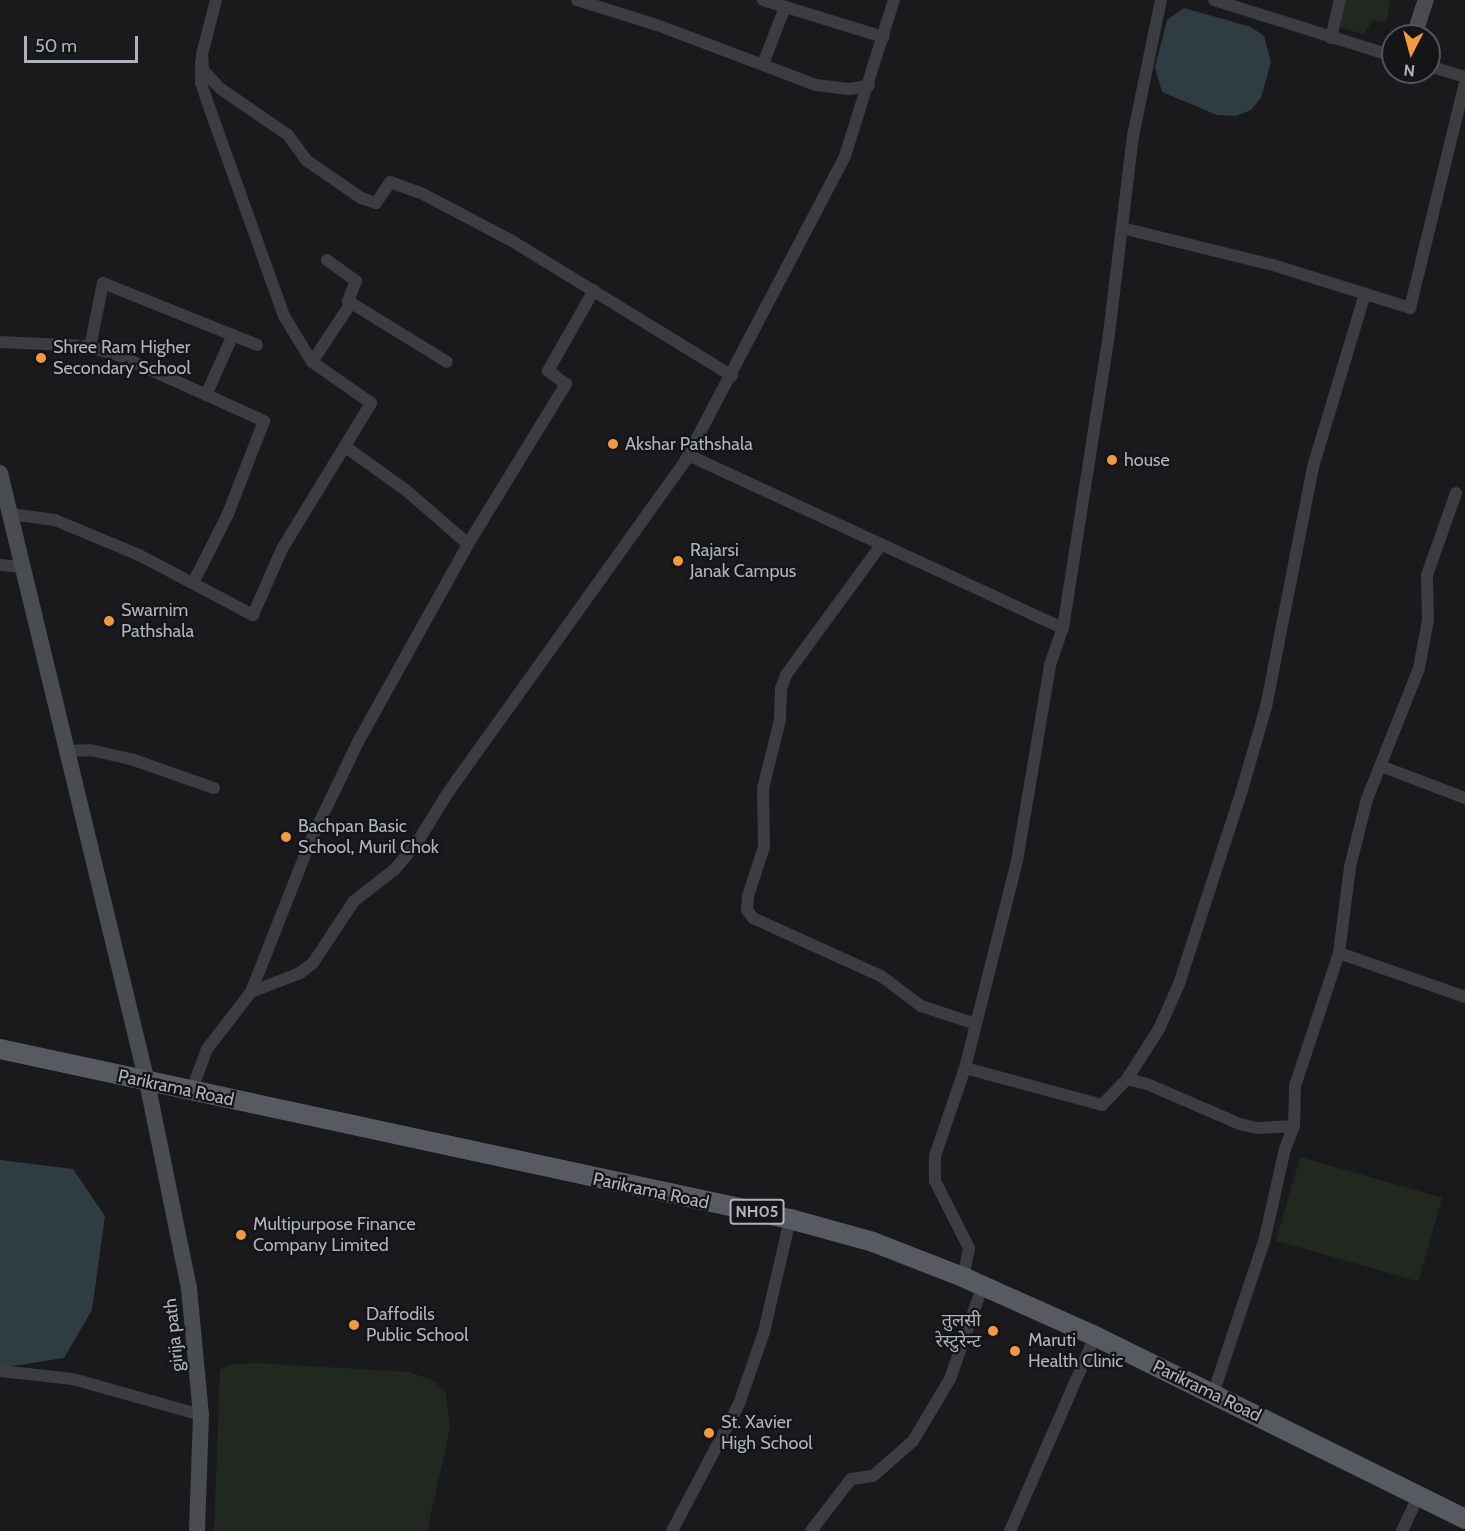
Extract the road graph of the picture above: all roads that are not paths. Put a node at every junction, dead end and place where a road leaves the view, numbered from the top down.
1 (216, 0) edge
2 (577, 0) edge
3 (764, 0) edge
4 (894, 0) edge
5 (1161, 0) edge
6 (1214, 0) edge
7 (1340, 0) edge
8 (1426, 0) edge
9 (785, 7) junction
10 (1418, 24) edge
11 (883, 37) junction
12 (1331, 38) junction
13 (1381, 53) edge
14 (201, 62) junction
15 (763, 64) junction
16 (1441, 70) edge
17 (1465, 77) edge
18 (1465, 83) edge
19 (869, 86) junction
20 (1122, 228) junction
21 (327, 260) dead end
22 (594, 290) junction
23 (1365, 294) junction
24 (351, 303) junction
25 (233, 335) junction
26 (0, 342) edge
27 (257, 345) dead end
28 (90, 347) junction
29 (312, 362) junction
30 (447, 362) dead end
31 (732, 376) junction
32 (206, 395) junction
33 (347, 448) junction
34 (688, 455) junction
35 (0, 473) edge
36 (1456, 493) dead end
37 (10, 514) junction
38 (468, 544) junction
39 (881, 545) junction
40 (0, 565) edge
41 (23, 567) junction
42 (194, 583) junction
43 (1063, 628) junction
44 (67, 751) junction
45 (1383, 767) junction
46 (214, 788) dead end
47 (1465, 798) edge
48 (1339, 953) junction
49 (250, 992) junction
50 (1465, 997) edge
51 (976, 1024) junction
52 (0, 1049) edge
53 (964, 1068) junction
54 (1127, 1080) junction
55 (147, 1082) junction
56 (191, 1092) junction
57 (1294, 1126) junction
58 (790, 1219) junction
59 (963, 1277) junction
60 (983, 1286) junction
61 (1095, 1336) junction
62 (0, 1371) edge
63 (1212, 1394) junction
64 (201, 1415) junction
65 (1418, 1496) junction
66 (1465, 1519) edge
67 (197, 1531) edge
68 (672, 1531) edge
69 (811, 1531) edge
70 (1010, 1531) edge
71 (1402, 1531) edge

1 - 14 street
2 - 15 street
3 - 9 street
4 - 11 street
5 - 20 street
6 - 12 street
7 - 12 street
8 - 10 main road
9 - 11 street
9 - 15 street
11 - 19 street
12 - 13 street
14 - 22 street
14 - 29 street
15 - 19 street
16 - 17 street
18 - 23 street
19 - 31 street
20 - 23 street
20 - 43 street
21 - 24 street
22 - 31 street
22 - 38 street
23 - 54 street
24 - 29 street
24 - 30 street
25 - 27 street
25 - 28 street
25 - 32 street
26 - 28 street
28 - 32 street
29 - 33 street
31 - 34 street
32 - 42 street
33 - 38 street
33 - 42 street
34 - 39 street
34 - 49 street
35 - 37 main road, girija path
36 - 45 street
37 - 41 main road, girija path
37 - 42 street
38 - 49 street
39 - 43 street
39 - 51 street
40 - 41 street
41 - 44 main road, girija path
43 - 51 street
44 - 46 street
44 - 55 main road, girija path
45 - 47 street
45 - 48 street
48 - 50 street
48 - 57 street
49 - 56 street
51 - 53 street
52 - 55 main road, Parikrama Road / NH05
53 - 54 street
53 - 59 street
54 - 57 street
55 - 56 main road, Parikrama Road / NH05
55 - 64 main road, girija path
56 - 58 main road, Parikrama Road / NH05
57 - 63 street
58 - 59 main road, Parikrama Road / NH05
58 - 68 street
59 - 60 main road, Parikrama Road / NH05
60 - 61 main road, Parikrama Road / NH05
60 - 69 street
61 - 63 main road, Parikrama Road / NH05
61 - 70 street
62 - 64 street
63 - 65 main road, Parikrama Road / NH05
64 - 67 main road, girija path
65 - 66 main road, Parikrama Road / NH05
65 - 71 street

